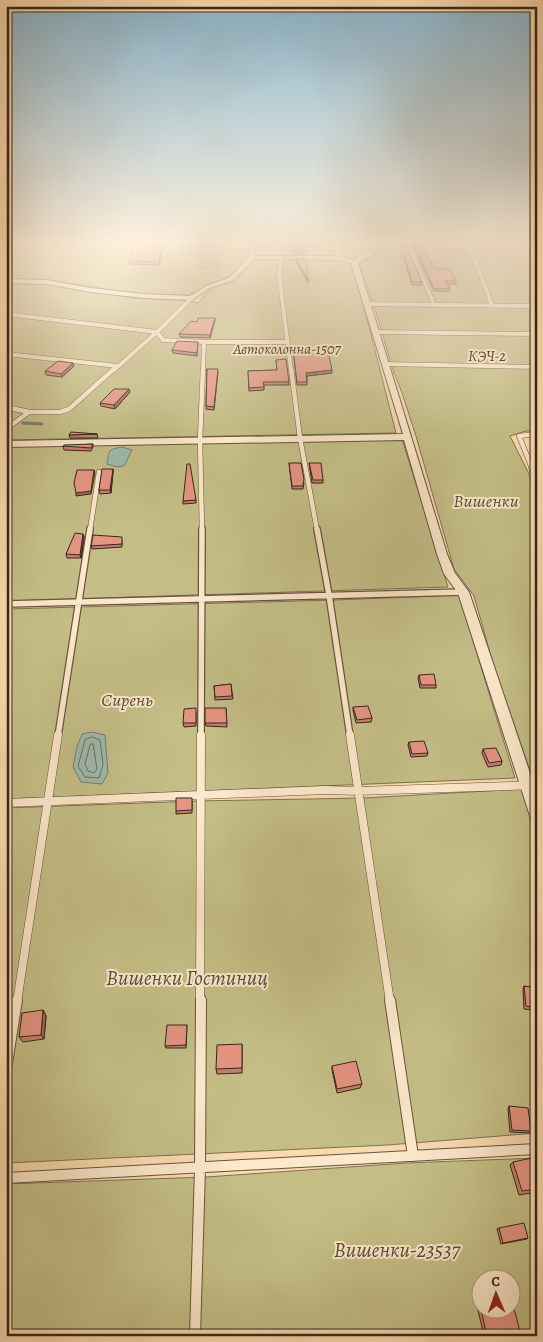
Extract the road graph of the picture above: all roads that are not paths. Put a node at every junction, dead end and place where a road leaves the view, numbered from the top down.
1 (183, 307) edge
2 (283, 307) edge
3 (367, 307) edge
4 (6, 314) edge
5 (157, 332) junction
6 (374, 332) junction
7 (537, 334) edge
8 (204, 342) junction
9 (287, 342) junction
10 (6, 354) edge
11 (385, 364) junction
12 (118, 366) junction
13 (537, 368) edge
14 (6, 407) edge
15 (28, 412) junction
16 (6, 428) edge
17 (537, 434) edge
18 (408, 437) junction
19 (300, 438) junction
20 (200, 440) junction
21 (6, 444) edge
22 (99, 472) dead end
23 (537, 489) edge
24 (463, 592) junction
25 (329, 595) junction
26 (202, 598) junction
27 (80, 602) junction
28 (6, 604) edge
29 (532, 785) edge
30 (358, 791) junction
31 (202, 795) junction
32 (49, 802) junction
33 (6, 803) edge
34 (537, 816) edge
35 (6, 1070) edge
36 (537, 1150) edge
37 (413, 1156) junction
38 (200, 1168) junction
39 (6, 1178) edge
40 (195, 1336) edge

1 - 5 lane
2 - 9 lane
3 - 6 street
4 - 5 lane
5 - 8 lane
5 - 12 lane
6 - 7 lane
6 - 11 street
8 - 9 lane
8 - 20 lane
9 - 19 lane
10 - 12 lane
11 - 13 lane
11 - 18 street
12 - 15 lane
14 - 15 lane
15 - 16 lane
17 - 23 lane
18 - 19 street
18 - 24 street
19 - 20 street
19 - 25 lane
20 - 21 street
20 - 26 lane
22 - 27 lane
24 - 25 lane
24 - 29 street
25 - 26 lane
25 - 30 lane
26 - 27 lane
26 - 31 lane
27 - 28 lane
27 - 32 lane
29 - 30 lane
29 - 34 street
30 - 31 lane
30 - 37 lane
31 - 32 lane
31 - 38 lane
32 - 33 lane
32 - 35 lane
36 - 37 lane
37 - 38 lane
38 - 39 lane
38 - 40 lane

